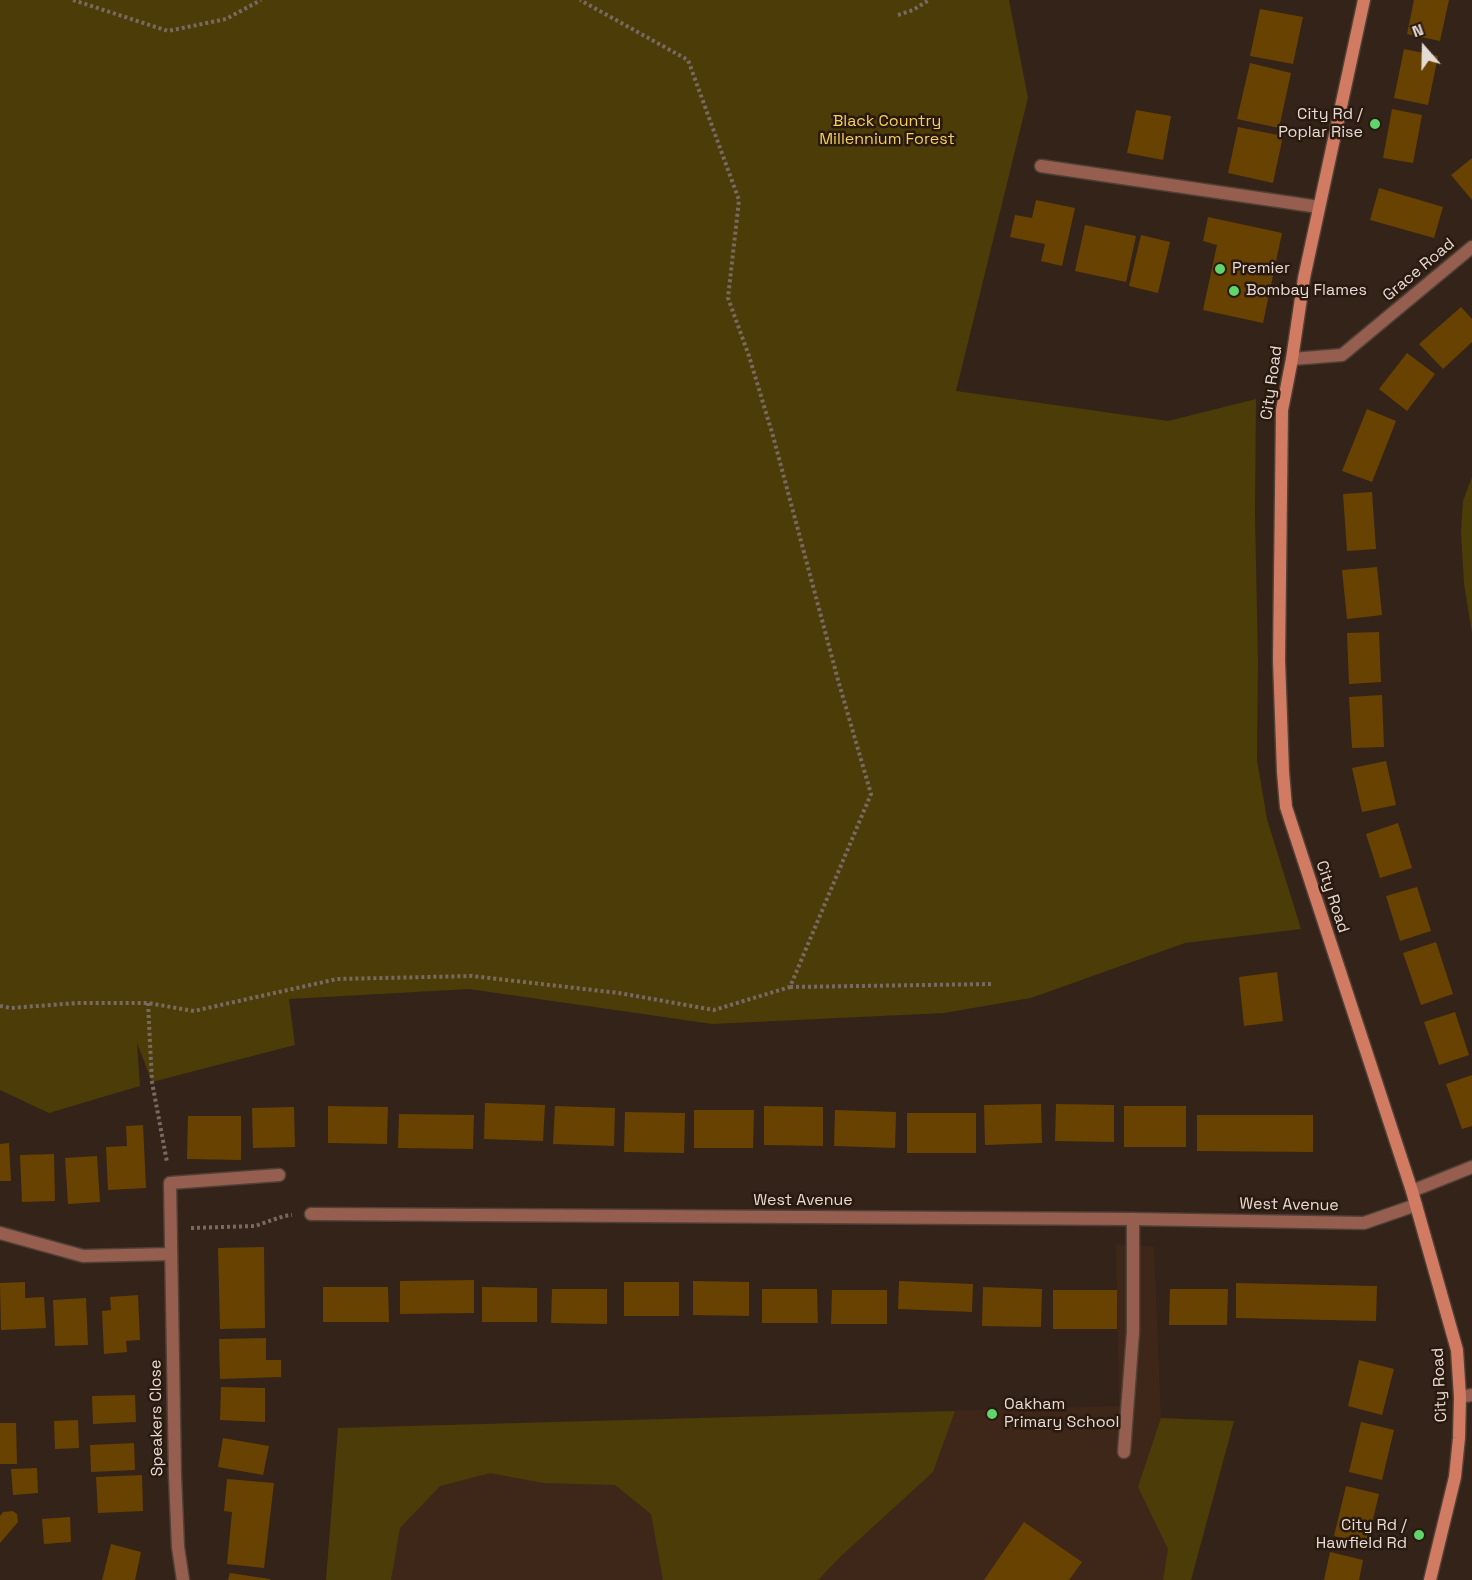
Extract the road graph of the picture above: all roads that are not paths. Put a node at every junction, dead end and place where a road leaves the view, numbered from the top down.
1 (1364, 0) edge
2 (1041, 166) dead end
3 (1319, 207) junction
4 (1472, 247) edge
5 (1292, 359) junction
6 (1472, 1167) edge
7 (279, 1175) dead end
8 (1412, 1191) junction
9 (1416, 1205) junction
10 (311, 1214) road end
11 (1133, 1219) junction
12 (0, 1233) edge
13 (171, 1254) junction
14 (1466, 1396) edge
15 (1124, 1452) dead end
16 (183, 1580) edge
17 (1430, 1580) edge

1 - 3 street, City Road
2 - 3 street
3 - 5 street, City Road
4 - 5 street, Grace Road
5 - 8 street, City Road
6 - 8 street
7 - 13 street, Speakers Close
8 - 9 street, City Road
9 - 11 street, West Avenue
9 - 14 street, City Road
10 - 11 street, West Avenue
11 - 15 street
12 - 13 street
13 - 16 street, Speakers Close
14 - 17 street, City Road

